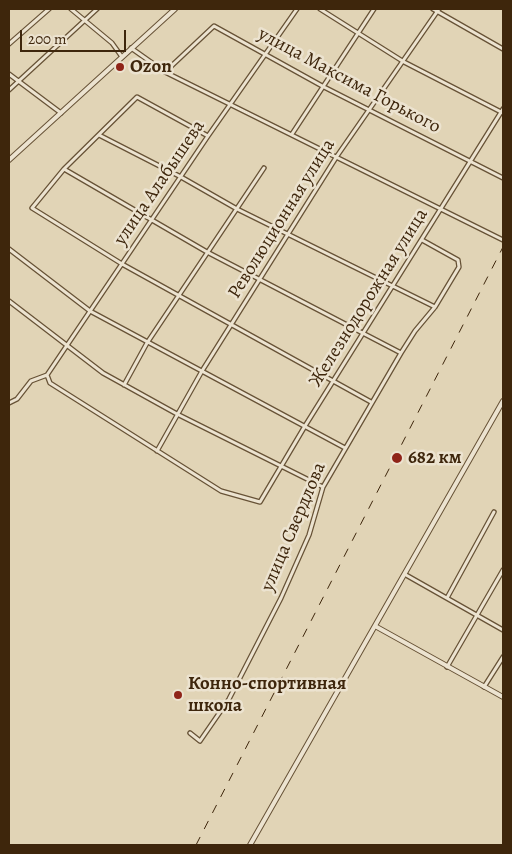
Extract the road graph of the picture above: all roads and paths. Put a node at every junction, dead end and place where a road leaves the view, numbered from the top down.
1 (49, 9) edge
2 (71, 9) edge
3 (97, 9) edge
4 (175, 9) edge
5 (297, 9) edge
6 (320, 9) edge
7 (374, 9) edge
8 (433, 9) edge
9 (439, 10) edge
10 (170, 11) edge
11 (84, 20) junction
12 (358, 33) junction
13 (9, 44) edge
14 (131, 48) junction
15 (503, 49) edge
16 (266, 54) junction
17 (122, 56) junction
18 (404, 62) junction
19 (165, 72) junction
20 (9, 74) edge
21 (19, 80) junction
22 (324, 87) junction
23 (9, 90) edge
24 (230, 104) junction
25 (370, 108) junction
26 (503, 111) edge
27 (62, 113) junction
28 (292, 134) junction
29 (99, 135) junction
30 (208, 136) junction
31 (337, 156) junction
32 (9, 160) edge
33 (470, 160) junction
34 (264, 168) dead end
35 (64, 169) junction
36 (181, 177) junction
37 (503, 178) edge
38 (441, 208) junction
39 (237, 209) junction
40 (152, 221) junction
41 (287, 235) junction
42 (422, 240) junction
43 (503, 240) edge
44 (9, 249) edge
45 (208, 252) junction
46 (122, 264) junction
47 (261, 279) junction
48 (392, 288) junction
49 (178, 296) junction
50 (9, 301) edge
51 (435, 307) junction
52 (90, 311) junction
53 (231, 326) junction
54 (364, 334) junction
55 (147, 343) junction
56 (67, 345) junction
57 (401, 353) junction
58 (202, 371) junction
59 (47, 375) junction
60 (334, 381) junction
61 (124, 385) junction
62 (503, 401) edge
63 (371, 402) junction
64 (9, 403) edge
65 (177, 414) junction
66 (305, 426) junction
67 (345, 448) junction
68 (157, 451) junction
69 (281, 466) junction
70 (323, 487) junction
71 (494, 512) dead end
72 (503, 570) edge
73 (406, 575) junction
74 (448, 598) junction
75 (477, 615) junction
76 (375, 626) junction
77 (503, 630) edge
78 (503, 657) edge
79 (447, 666) junction
80 (484, 687) junction
81 (503, 697) edge
82 (190, 733) dead end
83 (250, 845) edge

1 - 13 street
2 - 11 street
3 - 11 street
4 - 10 street
5 - 16 street, улица Алабышева
6 - 12 street
7 - 12 street
8 - 9 street
9 - 15 street
9 - 18 street, Революционная улица
10 - 14 street
11 - 17 street
11 - 21 street
12 - 18 street
12 - 22 street
14 - 17 street
14 - 19 street
16 - 19 street, улица Максима Горького
16 - 22 street, улица Максима Горького
16 - 24 street, улица Алабышева
17 - 27 street
18 - 25 street, Революционная улица
18 - 26 street
19 - 24 street
20 - 21 street
21 - 23 street
21 - 27 street
22 - 25 street, улица Максима Горького
22 - 28 street
24 - 28 street
24 - 30 street, улица Алабышева
25 - 31 street, Революционная улица
25 - 33 street, улица Максима Горького
26 - 33 street, Железнодорожная улица
27 - 32 street
28 - 31 street
29 - 30 street
29 - 35 street
29 - 36 street
30 - 36 street, улица Алабышева
31 - 38 street
31 - 41 street, Революционная улица
33 - 37 street, улица Максима Горького
33 - 38 street, Железнодорожная улица
34 - 39 street
35 - 40 street
35 - 46 street
36 - 39 street
36 - 40 street, улица Алабышева
38 - 42 street, Железнодорожная улица
38 - 43 street
39 - 41 street
39 - 45 street
40 - 45 street
40 - 46 street, улица Алабышева
41 - 47 street, Революционная улица
41 - 48 street
42 - 48 street, Железнодорожная улица
42 - 51 street, улица Свердлова
44 - 52 street
45 - 47 street
45 - 49 street
46 - 49 street
46 - 52 street, улица Алабышева
47 - 53 street, Революционная улица
47 - 54 street
48 - 51 street
48 - 54 street, Железнодорожная улица
49 - 53 street
49 - 55 street
50 - 56 street
51 - 57 street, улица Свердлова
52 - 55 street
52 - 56 street, улица Алабышева
53 - 58 street, Революционная улица
53 - 60 street
54 - 57 street
54 - 60 street, Железнодорожная улица
55 - 58 street
55 - 61 street
56 - 59 street, улица Алабышева
56 - 61 street
57 - 63 street, улица Свердлова
58 - 65 street, Революционная улица
58 - 66 street
59 - 64 street, улица Алабышева
59 - 68 street
60 - 63 street
60 - 66 street, Железнодорожная улица
61 - 65 street
62 - 73 street
63 - 67 street, улица Свердлова
65 - 68 street, Революционная улица
65 - 69 street
66 - 67 street
66 - 69 street, Железнодорожная улица
67 - 70 street, улица Свердлова
68 - 69 street, Железнодорожная улица
69 - 70 street
70 - 82 street, улица Свердлова
71 - 74 street
72 - 75 street
73 - 74 street
73 - 76 street
74 - 75 street
75 - 77 street
75 - 79 street
76 - 79 street
76 - 83 street
78 - 80 street
79 - 80 street
80 - 81 street

